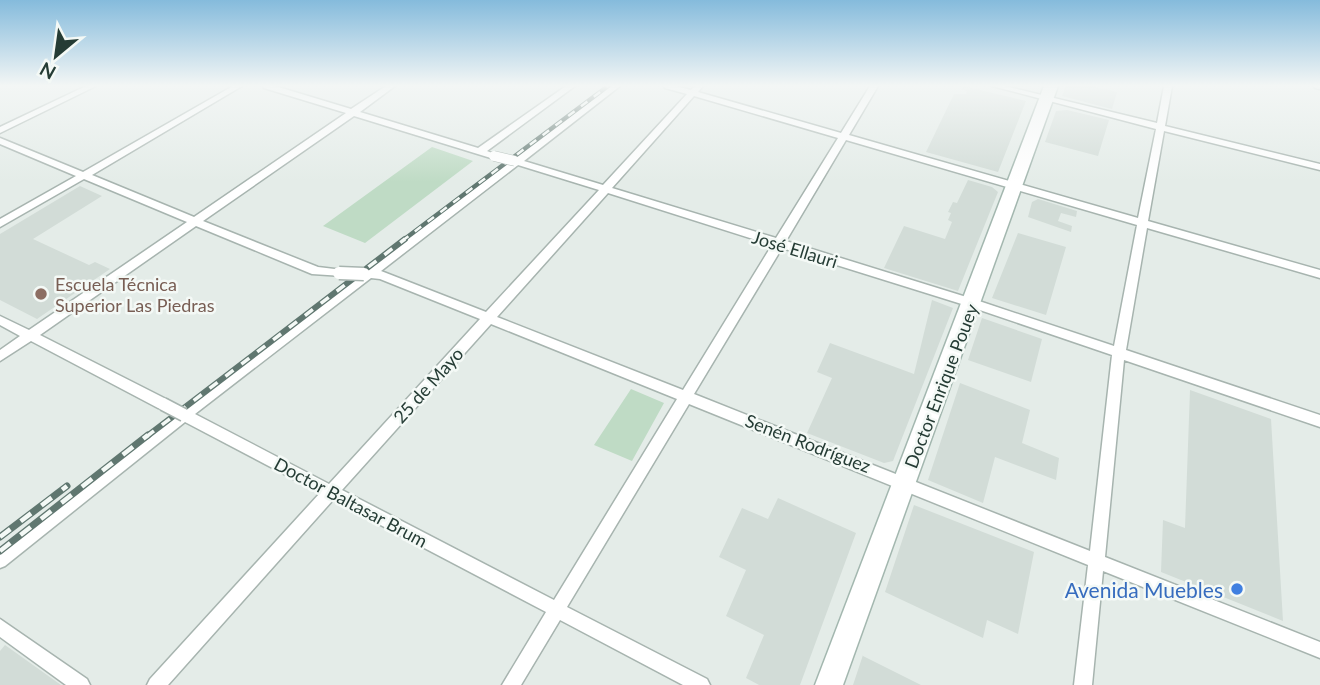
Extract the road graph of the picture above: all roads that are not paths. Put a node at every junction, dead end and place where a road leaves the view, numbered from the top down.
1 (25, 118) edge
2 (183, 118) edge
3 (345, 118) edge
4 (368, 118) edge
5 (526, 118) edge
6 (573, 118) edge
7 (669, 118) edge
8 (787, 118) edge
9 (855, 118) edge
10 (1040, 118) edge
11 (1132, 118) edge
12 (1163, 118) edge
13 (1161, 127) junction
14 (0, 130) edge
15 (844, 136) junction
16 (0, 141) edge
17 (479, 152) junction
18 (515, 161) junction
19 (1320, 167) edge
20 (84, 175) junction
21 (1016, 186) junction
22 (604, 189) junction
23 (196, 222) junction
24 (1142, 222) junction
25 (0, 224) edge
26 (779, 244) junction
27 (339, 273) joint
28 (368, 274) junction
29 (1320, 274) edge
30 (972, 303) junction
31 (488, 319) junction
32 (0, 320) edge
33 (30, 335) junction
34 (1119, 352) junction
35 (0, 356) edge
36 (685, 396) junction
37 (184, 415) junction
38 (1320, 421) edge
39 (905, 481) junction
40 (331, 491) junction
41 (0, 561) edge
42 (1095, 561) junction
43 (556, 610) junction
44 (0, 627) edge
45 (1320, 650) edge
46 (80, 685) edge
47 (156, 685) edge
48 (511, 685) edge
49 (701, 685) edge
50 (829, 685) edge
51 (1083, 685) edge

1 - 14 street
2 - 20 street
3 - 23 street
4 - 17 street, José Ellauri
5 - 17 street
6 - 18 street
7 - 22 street, 25 de Mayo
8 - 15 street
9 - 15 street
10 - 21 street, Doctor Enrique Pouey
11 - 13 street
12 - 13 street
13 - 19 street
13 - 24 street
15 - 21 street
15 - 26 street
16 - 20 street
17 - 18 street, José Ellauri, bridge
18 - 22 street, José Ellauri
18 - 28 street
20 - 23 street
20 - 25 street
21 - 24 street
21 - 30 street, Doctor Enrique Pouey
22 - 26 street, José Ellauri
22 - 31 street, 25 de Mayo
23 - 27 street
23 - 33 street
24 - 29 street
24 - 34 street
26 - 30 street, José Ellauri
26 - 36 street
27 - 28 street, bridge
28 - 31 street, Senén Rodríguez
28 - 37 street
30 - 34 street, José Ellauri
30 - 39 street, Doctor Enrique Pouey
31 - 36 street, Senén Rodríguez
31 - 40 street, 25 de Mayo
32 - 33 street, Doctor Baltasar Brum
33 - 35 street
33 - 37 street, Doctor Baltasar Brum, bridge
34 - 38 street, José Ellauri
34 - 42 street
36 - 39 street, Senén Rodríguez
36 - 43 street
37 - 40 street, Doctor Baltasar Brum
37 - 41 street
39 - 42 street, Senén Rodríguez
39 - 50 street, Doctor Enrique Pouey
40 - 43 street, Doctor Baltasar Brum
40 - 47 street, 25 de Mayo
42 - 45 street, Senén Rodríguez
42 - 51 street
43 - 48 street
43 - 49 street, Doctor Baltasar Brum
44 - 46 street

